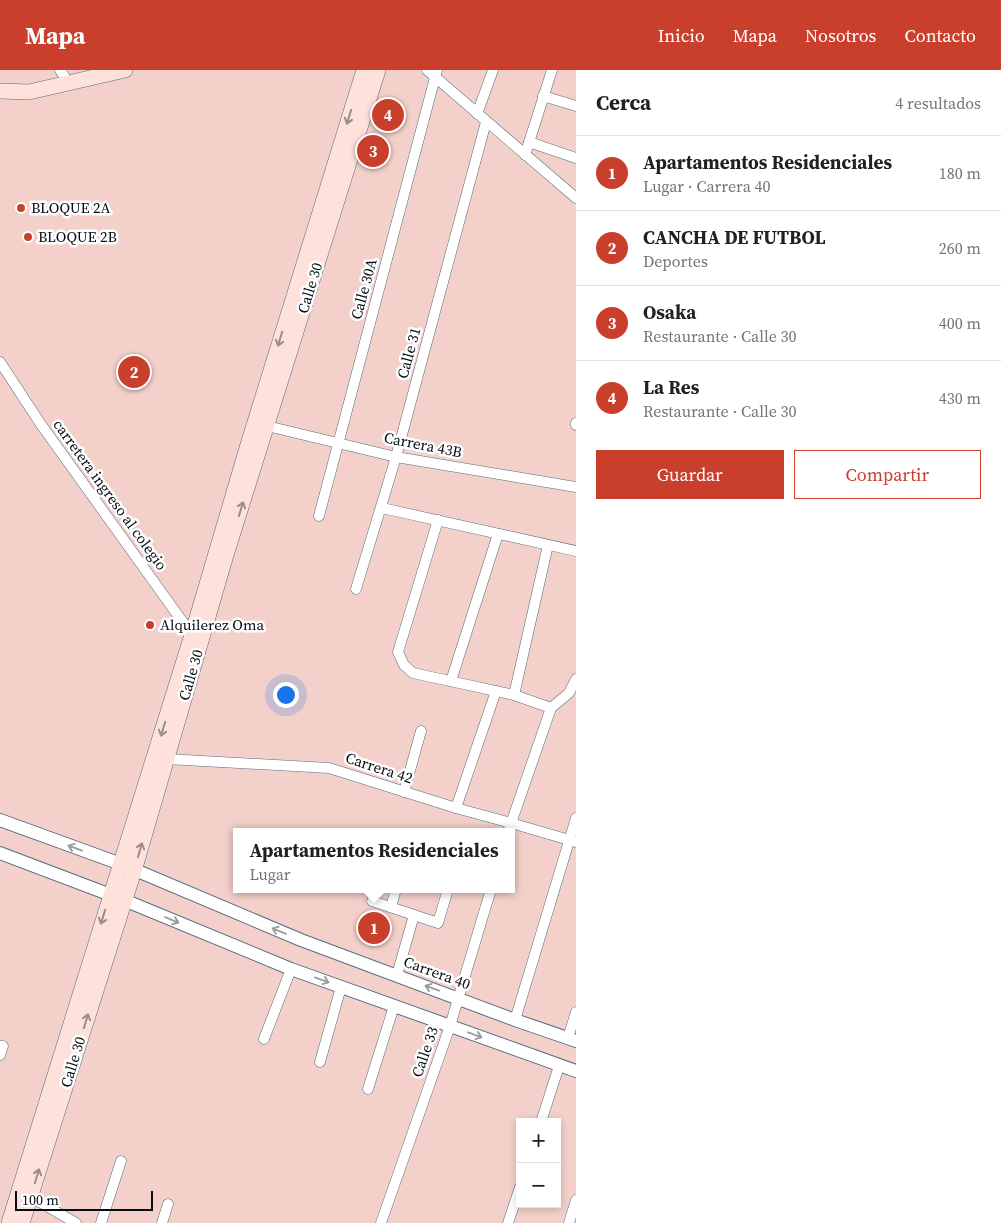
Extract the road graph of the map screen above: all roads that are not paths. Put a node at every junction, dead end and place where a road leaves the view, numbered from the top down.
1 (60, 70) edge
2 (125, 70) edge
3 (364, 70) edge
4 (378, 70) edge
5 (427, 70) edge
6 (493, 70) edge
7 (552, 70) edge
8 (436, 74) edge
9 (69, 83) junction
10 (0, 91) edge
11 (543, 96) junction
12 (576, 106) edge
13 (476, 114) junction
14 (486, 122) junction
15 (529, 142) junction
16 (525, 155) junction
17 (576, 158) edge
18 (576, 198) edge
19 (0, 362) edge
20 (266, 426) junction
21 (339, 443) junction
22 (396, 457) junction
23 (576, 488) edge
24 (382, 508) junction
25 (319, 516) dead end
26 (438, 520) junction
27 (498, 534) junction
28 (548, 545) junction
29 (576, 551) edge
30 (356, 589) dead end
31 (197, 637) junction
32 (576, 678) edge
33 (451, 681) junction
34 (496, 691) junction
35 (514, 695) junction
36 (551, 708) junction
37 (421, 731) dead end
38 (166, 758) junction
39 (404, 792) junction
40 (456, 808) junction
41 (576, 818) edge
42 (0, 820) edge
43 (510, 827) edge
44 (515, 828) edge
45 (572, 841) edge
46 (0, 853) edge
47 (127, 868) junction
48 (395, 893) edge
49 (447, 893) edge
50 (490, 893) edge
51 (117, 898) junction
52 (372, 901) dead end
53 (391, 908) junction
54 (414, 915) junction
55 (291, 969) junction
56 (397, 975) junction
57 (341, 987) junction
58 (458, 998) junction
59 (394, 1006) junction
60 (576, 1012) edge
61 (515, 1020) junction
62 (450, 1026) junction
63 (264, 1039) dead end
64 (572, 1040) edge
65 (320, 1062) dead end
66 (559, 1066) junction
67 (576, 1071) edge
68 (368, 1088) dead end
69 (542, 1118) edge
70 (121, 1162) dead end
71 (30, 1197) junction
72 (516, 1200) edge
73 (576, 1200) edge
74 (168, 1204) dead end
75 (9, 1223) edge
76 (22, 1223) edge
77 (76, 1223) edge
78 (101, 1223) edge
79 (162, 1223) edge
80 (381, 1223) edge
81 (508, 1223) edge
82 (569, 1223) edge

1 - 9 street
2 - 9 main road
3 -> 31 main road, Calle 30
4 - 20 main road, Calle 30
5 - 8 street
6 - 13 street
7 - 11 street
8 - 13 street
8 - 21 street, Calle 30A
9 - 10 main road
11 - 12 street
11 - 15 street
13 - 14 street
14 - 16 street
14 - 22 street, Calle 31
15 - 16 street
15 - 17 street
16 - 18 street
19 - 31 street, carretera ingreso al colegio
20 - 21 street, Carrera 43B
31 -> 20 main road, Calle 30
21 - 22 street, Carrera 43B
21 - 25 street, Calle 30A
22 - 23 street, Carrera 43B
22 - 24 street, Calle 31
24 - 26 street
24 - 30 street, Calle 31
26 - 27 street
26 - 33 street
27 - 28 street
27 - 33 street
28 - 29 street
28 - 35 street
31 - 38 main road, Calle 30
31 -> 47 main road, Calle 30
32 - 36 street
33 - 34 street
34 - 35 street
34 - 40 street
35 - 36 street
36 - 43 street
37 - 39 street
38 - 39 street, Carrera 42
47 -> 38 main road, Calle 30
39 - 40 street, Carrera 42
40 - 43 street, Carrera 42
41 - 45 street
47 -> 42 street, Carrera 40
44 - 45 street, Carrera 42
45 - 61 street
46 - 51 street
47 - 51 main road, Calle 30
56 -> 47 street, Carrera 40
48 - 53 street
49 - 54 street
50 - 58 street, Calle 33
51 -> 55 street
71 -> 51 main road, Calle 30
51 -> 75 main road, Calle 30
52 - 53 street
53 - 54 street
54 - 56 street
55 -> 57 street
55 - 63 street
58 -> 56 street, Carrera 40
57 - 59 street
57 - 65 street
58 - 61 street, Carrera 40
58 - 62 street, Calle 33
59 - 62 street
59 - 68 street
60 - 64 street
61 - 64 street, Carrera 40
62 -> 66 street
62 - 80 street, Calle 33
66 - 67 street
66 - 69 street
70 - 78 street
71 - 76 main road, Calle 30
71 - 77 street
72 - 81 street
73 - 82 street
74 - 79 street

